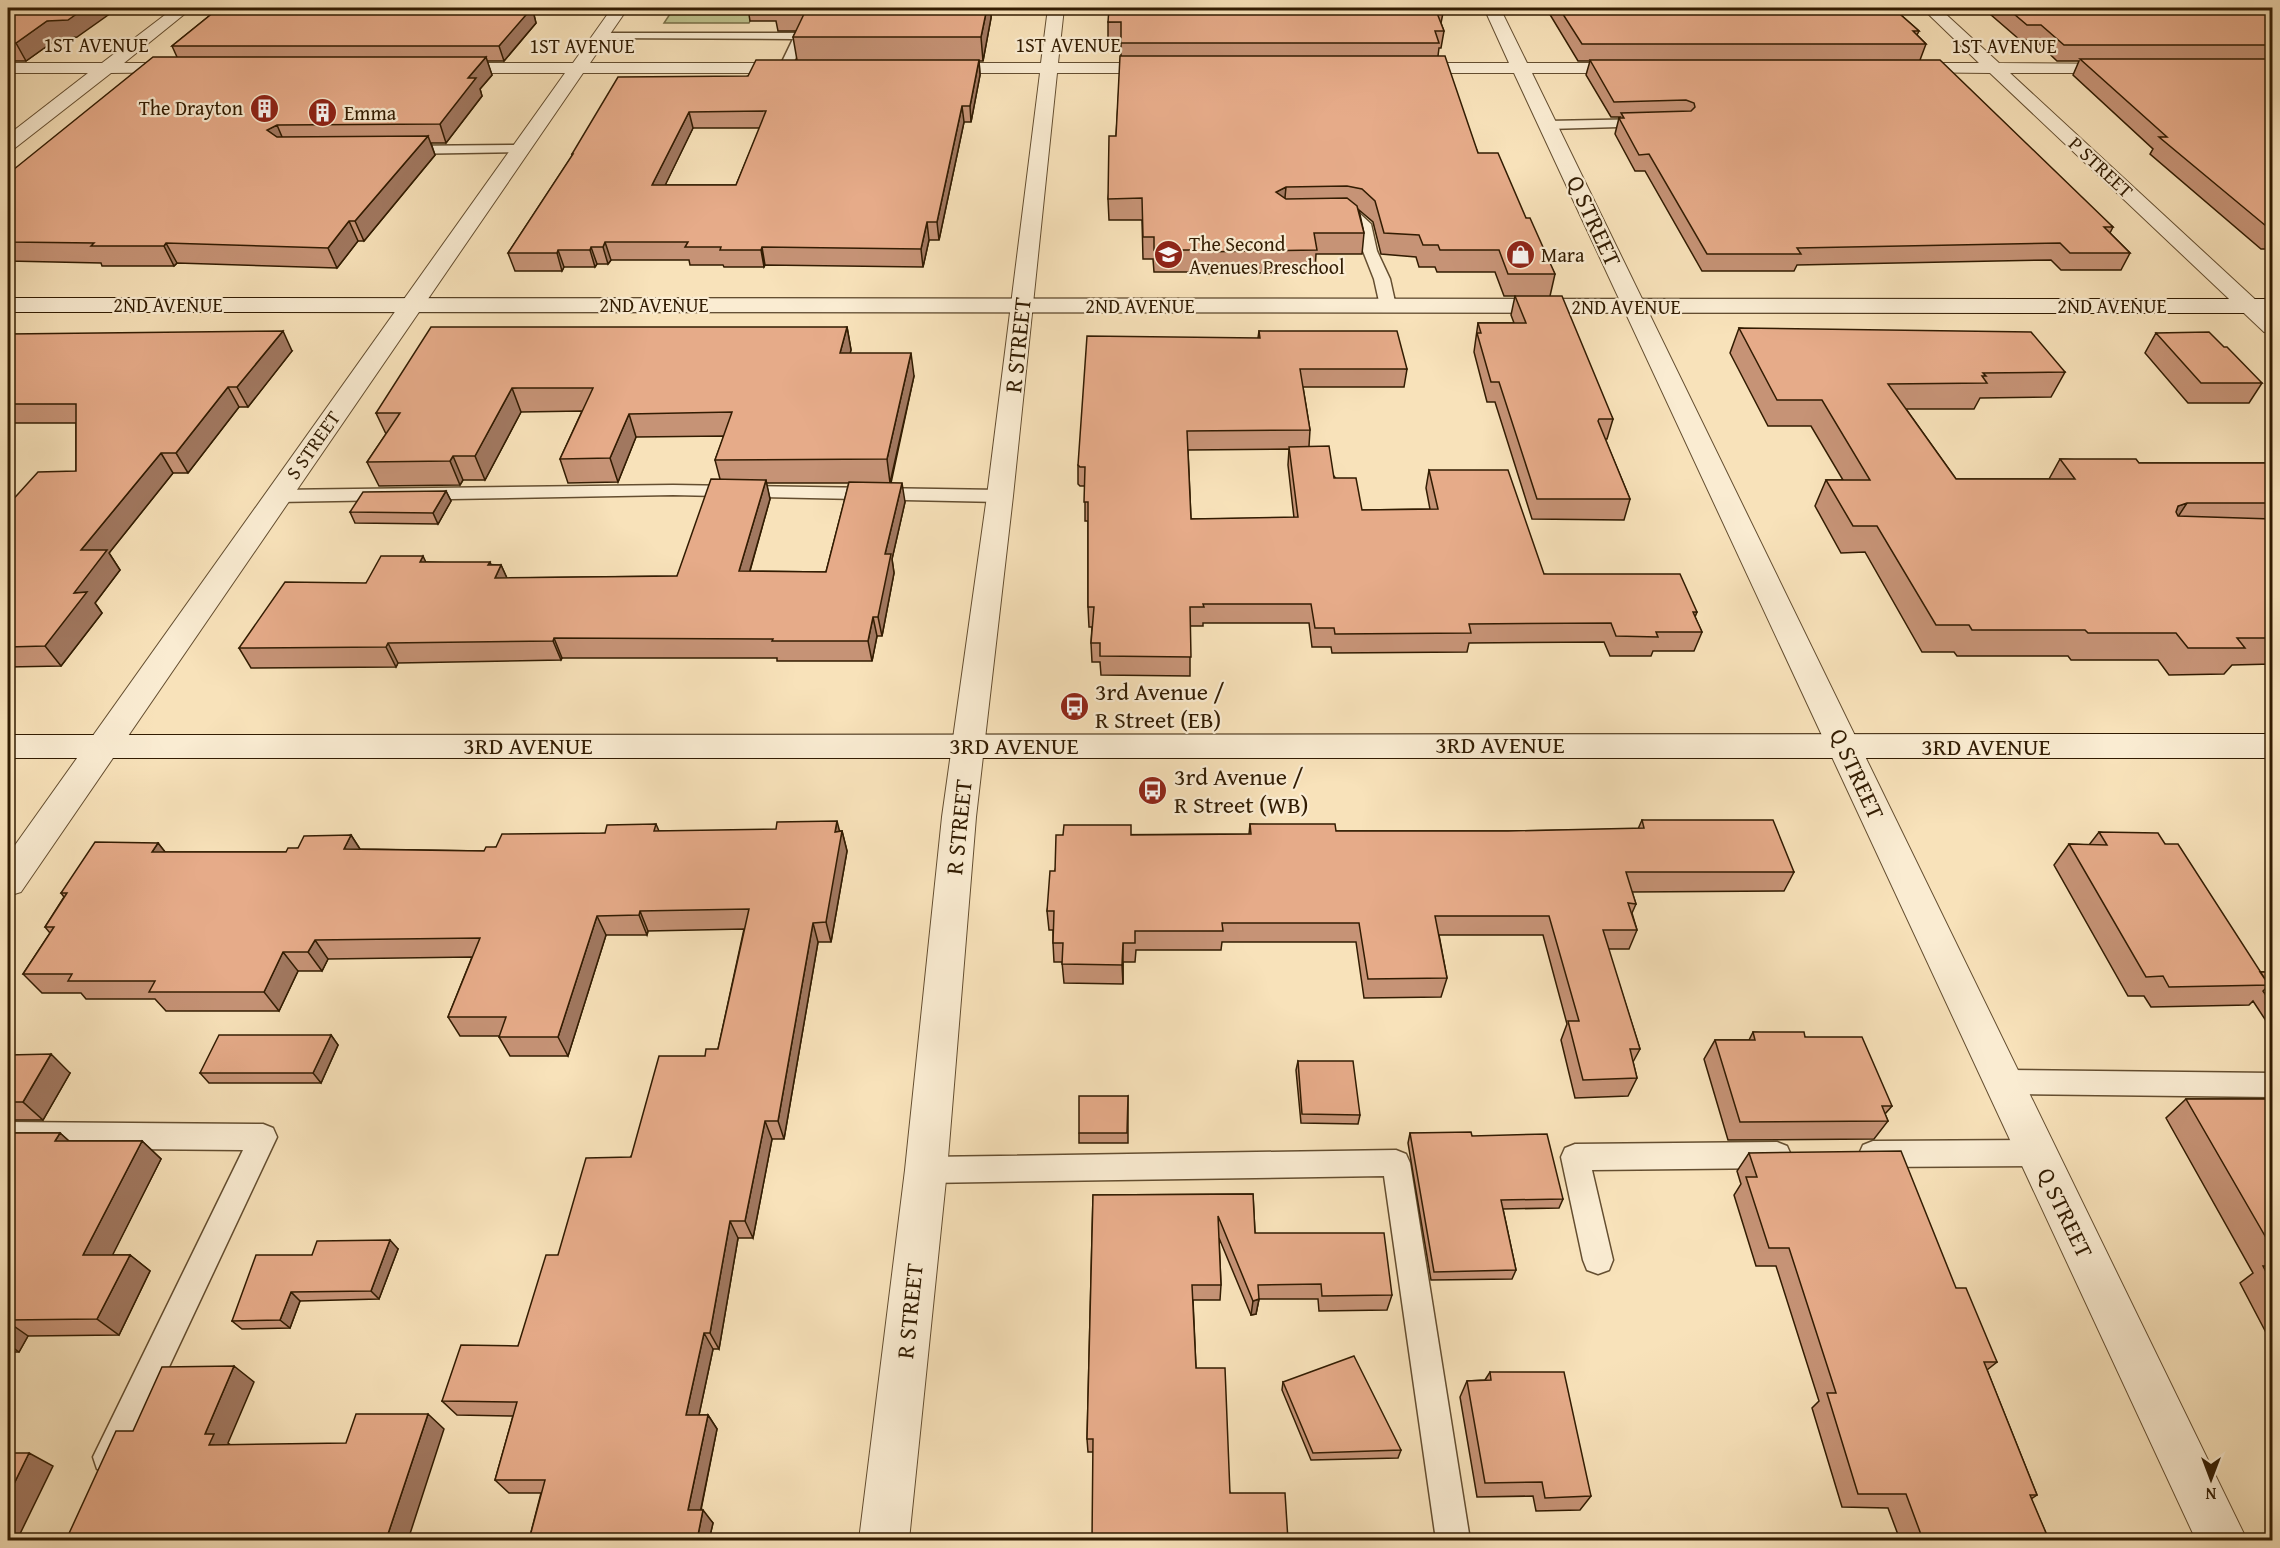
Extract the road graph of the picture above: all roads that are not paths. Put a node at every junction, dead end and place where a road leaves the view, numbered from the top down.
1 (184, 8) edge
2 (620, 8) edge
3 (1056, 8) edge
4 (1492, 8) edge
5 (1930, 8) edge
6 (601, 36) junction
7 (789, 60) junction
8 (107, 67) junction
9 (8, 68) edge
10 (198, 68) edge
11 (432, 68) edge
12 (578, 68) junction
13 (820, 68) edge
14 (914, 68) edge
15 (1048, 68) junction
16 (1187, 68) edge
17 (1386, 68) edge
18 (1520, 68) junction
19 (1647, 68) edge
20 (1882, 68) edge
21 (1994, 68) junction
22 (2143, 68) edge
23 (1661, 123) edge
24 (1548, 125) junction
25 (8, 144) edge
26 (520, 149) junction
27 (391, 150) edge
28 (1325, 214) edge
29 (411, 304) junction
30 (8, 305) edge
31 (1022, 305) junction
32 (1388, 306) junction
33 (1635, 306) junction
34 (2250, 306) junction
35 (2272, 306) edge
36 (2272, 327) edge
37 (277, 496) junction
38 (1000, 496) junction
39 (968, 746) junction
40 (1844, 746) junction
41 (2272, 746) edge
42 (8, 747) edge
43 (103, 747) junction
44 (8, 882) edge
45 (2005, 1082) junction
46 (2272, 1085) edge
47 (8, 1135) edge
48 (2036, 1153) junction
49 (1850, 1154) edge
50 (1802, 1155) edge
51 (926, 1170) junction
52 (1598, 1260) dead end
53 (99, 1477) edge
54 (884, 1540) edge
55 (1453, 1540) edge
56 (2222, 1540) edge

1 - 8 street
2 - 6 street, S STREET
3 - 15 street, R STREET
4 - 18 street, Q STREET
5 - 21 street, P STREET
6 - 7 lane
6 - 12 street, S STREET
7 - 12 street, 1ST AVENUE
7 - 13 street, 1ST AVENUE
8 - 9 street, 1ST AVENUE
8 - 10 street, 1ST AVENUE
8 - 25 street
11 - 12 street, 1ST AVENUE
12 - 26 street, S STREET
14 - 15 street, 1ST AVENUE
15 - 16 street, 1ST AVENUE
15 - 31 street, R STREET
17 - 18 street
18 - 19 street
18 - 24 street, Q STREET
20 - 21 street, 1ST AVENUE
21 - 22 street, 1ST AVENUE
21 - 34 street, P STREET
23 - 24 lane
24 - 33 street, Q STREET
26 - 27 lane
26 - 29 street, S STREET
28 - 32 lane
29 - 30 street, 2ND AVENUE
29 - 31 street, 2ND AVENUE
29 - 37 street, S STREET
31 - 32 street, 2ND AVENUE
31 - 38 street, R STREET
32 - 33 street, 2ND AVENUE
33 - 34 street, 2ND AVENUE
33 - 40 street, Q STREET
34 - 35 street, 2ND AVENUE
34 - 36 street, P STREET
37 - 38 lane
37 - 43 street, S STREET
38 - 39 street, R STREET
39 - 40 street, 3RD AVENUE
39 - 43 street, 3RD AVENUE
39 - 51 street, R STREET
40 - 41 street, 3RD AVENUE
40 - 45 street, Q STREET
42 - 43 street, 3RD AVENUE
43 - 44 street, S STREET
45 - 46 lane
45 - 48 street, Q STREET
47 - 53 lane
48 - 49 lane
48 - 56 street, Q STREET
50 - 52 lane
51 - 54 street, R STREET
51 - 55 lane

